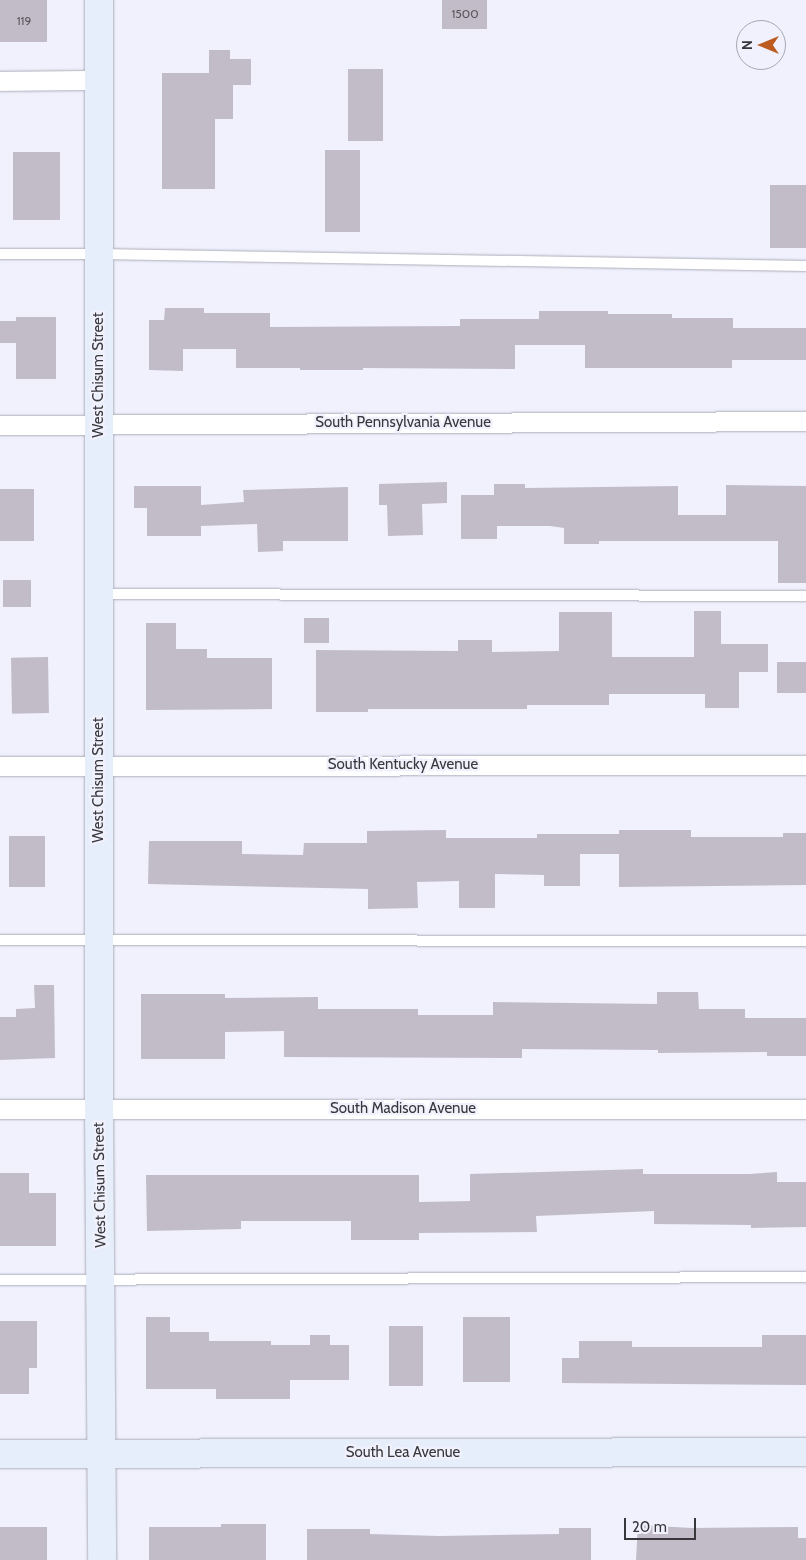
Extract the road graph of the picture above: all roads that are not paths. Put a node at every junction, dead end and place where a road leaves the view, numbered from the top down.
1 (99, 0) edge
2 (0, 80) edge
3 (99, 80) junction
4 (0, 254) edge
5 (99, 254) junction
6 (806, 266) edge
7 (806, 421) edge
8 (0, 425) edge
9 (99, 425) junction
10 (99, 594) junction
11 (806, 596) edge
12 (806, 765) edge
13 (0, 766) edge
14 (99, 766) junction
15 (0, 940) edge
16 (99, 940) junction
17 (806, 941) edge
18 (806, 1108) edge
19 (0, 1109) edge
20 (99, 1109) junction
21 (806, 1277) edge
22 (0, 1280) edge
23 (101, 1280) junction
24 (806, 1452) edge
25 (0, 1454) edge
26 (102, 1454) junction
27 (102, 1560) edge

1 - 3 street, West Chisum Street
2 - 3 street
3 - 5 street, West Chisum Street
4 - 5 lane
5 - 6 lane
5 - 9 street, West Chisum Street
7 - 9 street, South Pennsylvania Avenue
8 - 9 street, South Pennsylvania Avenue
9 - 10 street, West Chisum Street
10 - 11 lane
10 - 14 street, West Chisum Street
12 - 14 street, South Kentucky Avenue
13 - 14 street, South Kentucky Avenue
14 - 16 street, West Chisum Street
15 - 16 lane
16 - 17 lane
16 - 20 street, West Chisum Street
18 - 20 street, South Madison Avenue
19 - 20 street, South Madison Avenue
20 - 23 street, West Chisum Street
21 - 23 lane
22 - 23 lane
23 - 26 street, West Chisum Street
24 - 26 street, South Lea Avenue
25 - 26 street, South Lea Avenue
26 - 27 street, West Chisum Street

